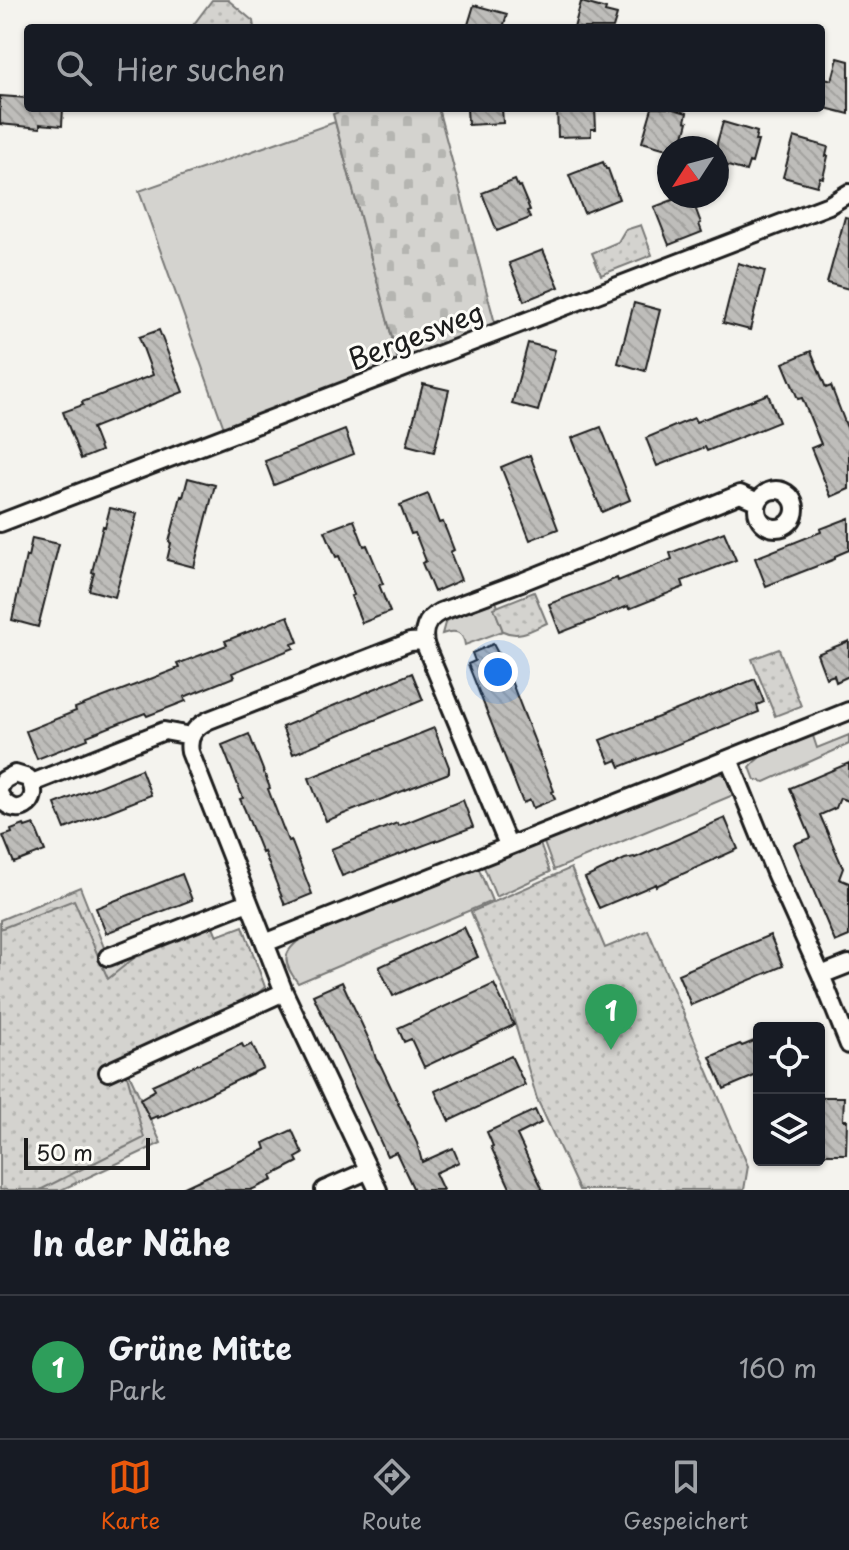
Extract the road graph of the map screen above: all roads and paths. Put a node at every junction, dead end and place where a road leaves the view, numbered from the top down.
1 (849, 193) edge
2 (758, 502) dead end
3 (0, 523) edge
4 (424, 641) junction
5 (849, 711) edge
6 (191, 736) junction
7 (729, 759) junction
8 (32, 783) junction
9 (0, 787) edge
10 (0, 795) edge
11 (508, 845) junction
12 (248, 902) junction
13 (265, 943) junction
14 (108, 957) dead end
15 (849, 964) edge
16 (821, 975) junction
17 (284, 992) junction
18 (849, 1045) edge
19 (108, 1072) dead end
20 (369, 1170) junction
21 (324, 1190) edge
22 (378, 1190) edge

1 - 3 street, Bergesweg
2 - 4 street
4 - 6 street
4 - 11 street
5 - 7 street
6 - 8 street
6 - 12 street
7 - 11 street
7 - 16 street
8 - 9 street
8 - 10 street
11 - 13 street
12 - 13 street
12 - 14 street
13 - 17 street
15 - 16 street
16 - 18 street
17 - 19 street
17 - 20 street
20 - 21 street
20 - 22 street

